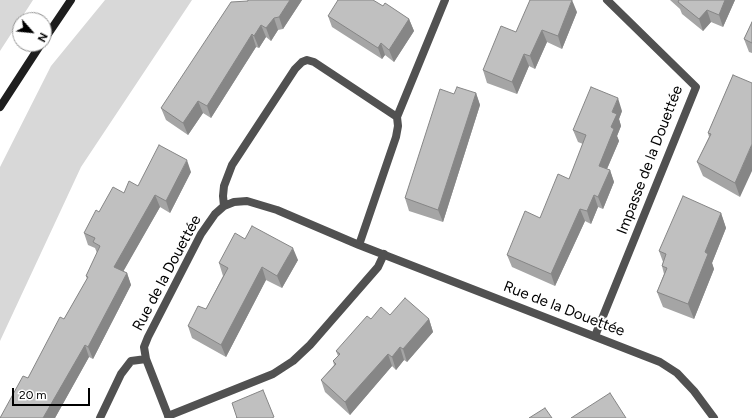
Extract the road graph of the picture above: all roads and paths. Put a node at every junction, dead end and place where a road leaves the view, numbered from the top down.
1 (71, 0) edge
2 (445, 0) edge
3 (606, 0) edge
4 (52, 28) edge
5 (36, 52) edge
6 (0, 107) edge
7 (397, 117) junction
8 (224, 206) junction
9 (359, 245) junction
10 (384, 254) junction
11 (595, 336) junction
12 (146, 358) junction
13 (168, 417) edge
14 (100, 418) edge
15 (714, 418) edge

1 - 4 main road
2 - 7 street
3 - 11 street, Impasse de la Douettée
5 - 6 main road
7 - 8 street
7 - 9 street
8 - 9 street, Rue de la Douettée
8 - 12 street, Rue de la Douettée
9 - 10 street, Rue de la Douettée
10 - 11 street, Rue de la Douettée
10 - 13 street, Rue de la Douettée
11 - 15 street, Rue de la Douettée
12 - 13 street, Rue de la Douettée
12 - 14 street

